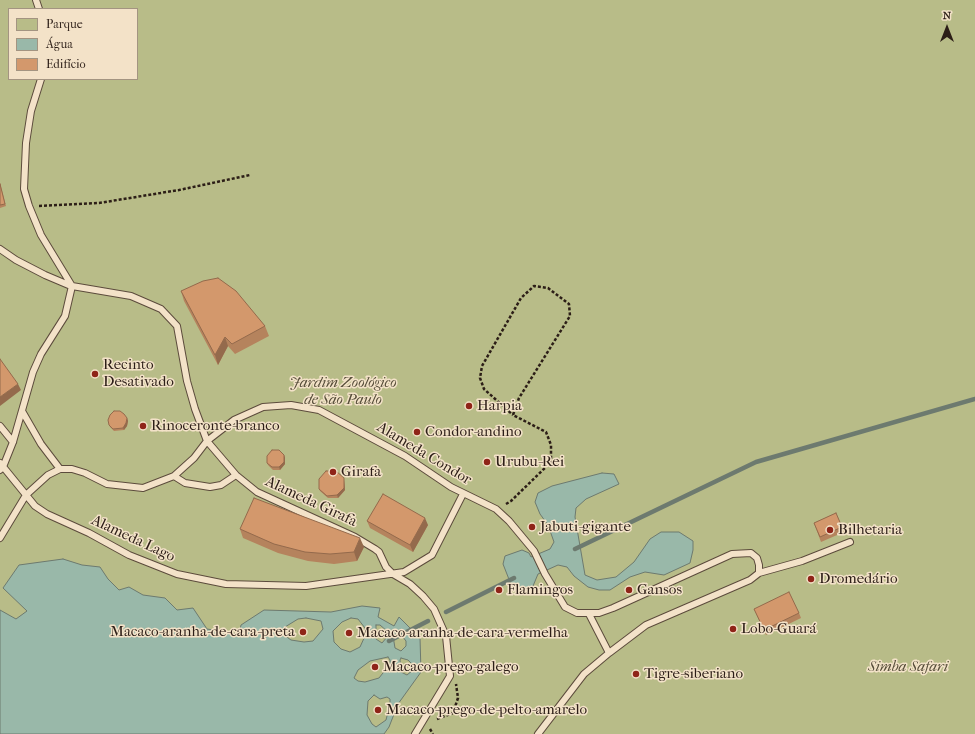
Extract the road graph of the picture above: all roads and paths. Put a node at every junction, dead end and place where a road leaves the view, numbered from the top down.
1 (41, 80) edge
2 (250, 175) dead end
3 (28, 206) junction
4 (0, 249) edge
5 (72, 286) junction
6 (22, 411) junction
7 (514, 415) junction
8 (0, 426) edge
9 (207, 441) junction
10 (13, 442) junction
11 (1, 467) edge
12 (60, 469) junction
13 (236, 474) junction
14 (0, 475) edge
15 (174, 476) junction
16 (464, 494) junction
17 (26, 495) junction
18 (496, 509) junction
19 (0, 538) edge
20 (850, 542) dead end
21 (759, 573) junction
22 (393, 574) junction
23 (589, 614) junction
24 (609, 653) junction
25 (415, 734) edge
26 (538, 734) edge

1 - 3 lane
2 - 3 path
3 - 5 lane
4 - 5 lane
5 - 6 lane
5 - 9 lane
6 - 10 lane
6 - 12 lane
7 - 7 path
7 - 18 path
8 - 10 lane
9 - 13 lane, Alameda Girafa
9 - 15 lane, Alameda Condor
9 - 16 lane, Alameda Condor
10 - 11 lane
11 - 14 lane
11 - 17 lane, Alameda Lago
12 - 15 lane
12 - 17 lane
13 - 15 lane
13 - 22 lane, Alameda Girafa
16 - 18 lane, Alameda Condor
16 - 22 lane, Alameda Lago
17 - 19 lane
17 - 22 lane, Alameda Lago
18 - 23 lane, Alameda Condor
20 - 21 lane
21 - 23 lane
21 - 24 lane
22 - 25 lane
23 - 24 lane
24 - 26 lane

